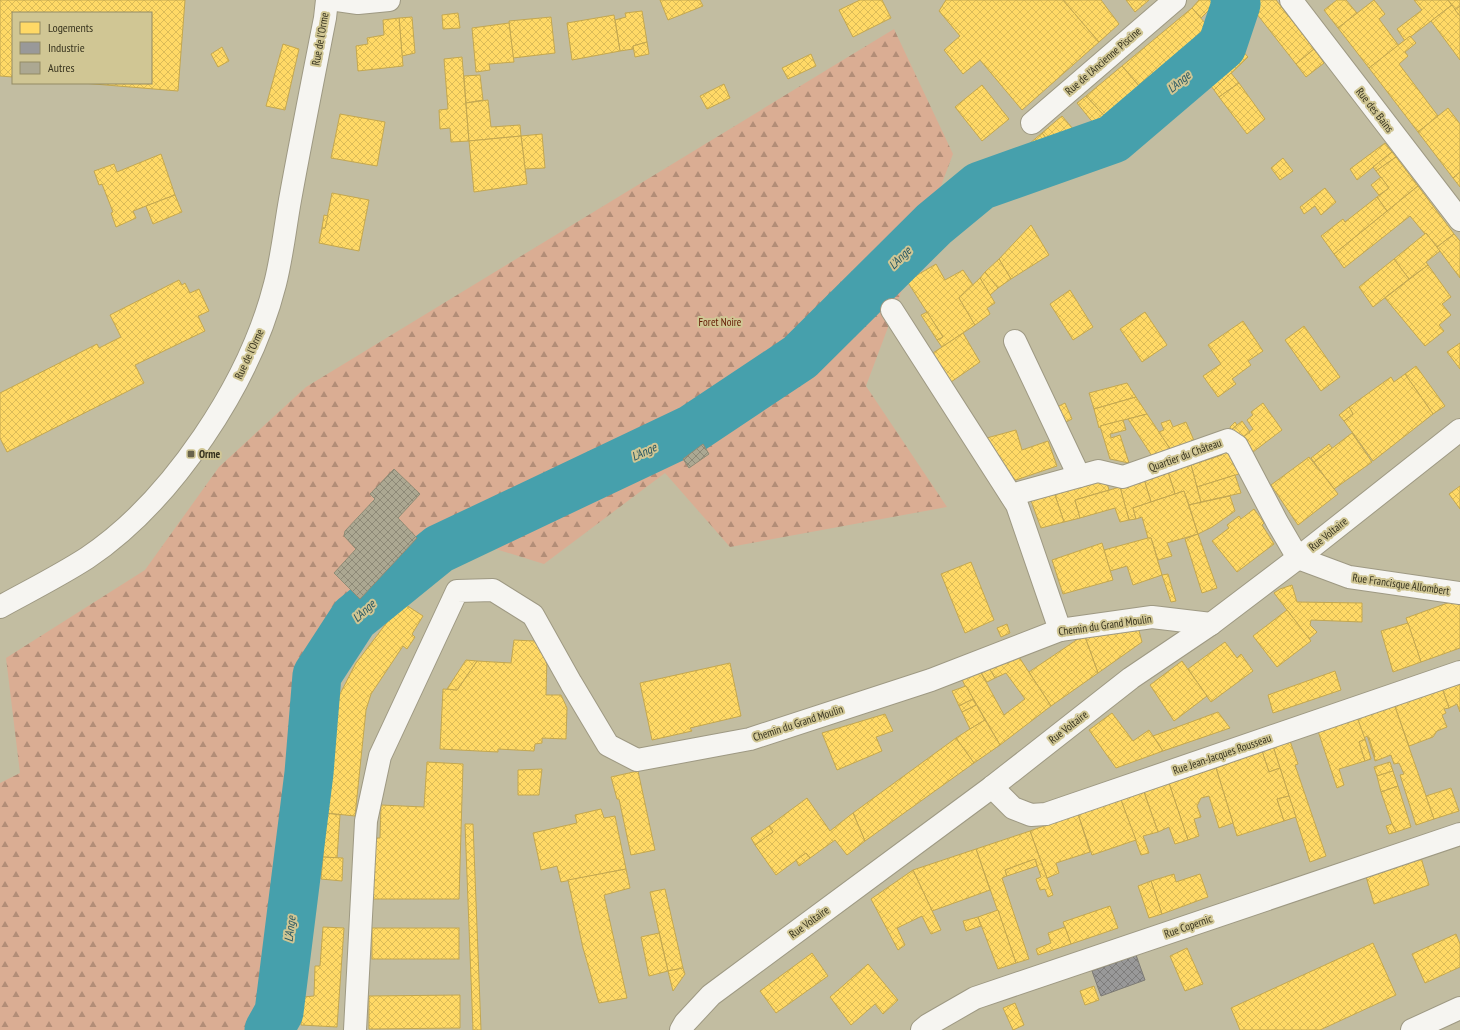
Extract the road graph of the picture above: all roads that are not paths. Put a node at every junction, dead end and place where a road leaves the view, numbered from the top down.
1 (326, 0) edge
2 (337, 0) edge
3 (389, 0) edge
4 (1175, 0) edge
5 (1291, 0) edge
6 (1032, 123) dead end
7 (1460, 220) edge
8 (892, 310) dead end
9 (1015, 341) dead end
10 (1460, 430) edge
11 (1079, 476) junction
12 (1011, 495) junction
13 (1298, 558) junction
14 (1460, 593) edge
15 (0, 606) edge
16 (1211, 624) junction
17 (1060, 630) junction
18 (1460, 672) edge
19 (992, 787) junction
20 (1460, 834) edge
21 (1460, 1008) edge
22 (355, 1030) edge
23 (681, 1030) edge
24 (922, 1030) edge
25 (1412, 1030) edge

1 - 15 street, Rue de l'Orme
2 - 3 street
4 - 6 street, Rue de l'Ancienne Piscine
5 - 7 street, Rue des Bains
8 - 12 street
9 - 11 street
10 - 13 street, Rue Voltaire
11 - 12 street, Quartier du Château
11 - 13 street, Quartier du Château
12 - 17 street
13 - 14 street, Rue Francisque Allombert
13 - 16 street, Rue Voltaire
16 - 17 street, Chemin du Grand Moulin
16 - 19 street, Rue Voltaire
17 - 22 street, Chemin du Grand Moulin
18 - 19 street, Rue Jean-Jacques Rousseau
19 - 23 street, Rue Voltaire
20 - 24 street, Rue Copernic
21 - 25 street

